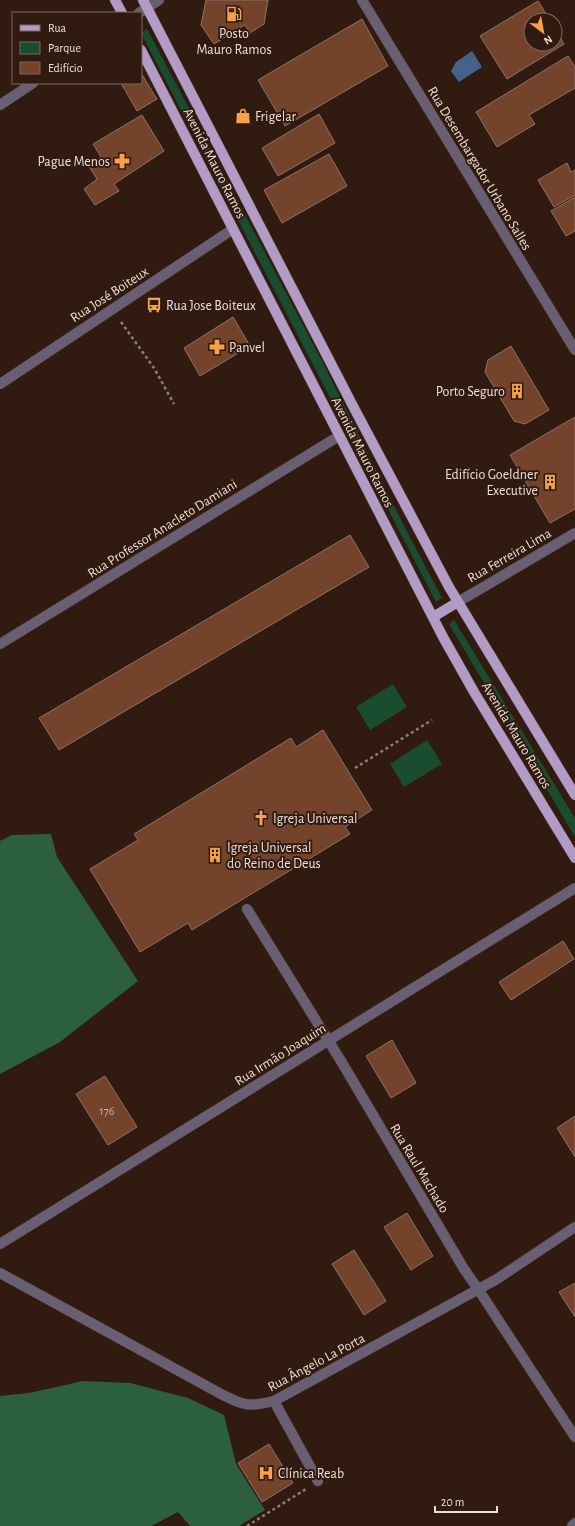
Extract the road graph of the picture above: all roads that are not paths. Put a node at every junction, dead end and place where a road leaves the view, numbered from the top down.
1 (115, 0) edge
2 (159, 0) edge
3 (362, 0) edge
4 (143, 7) edge
5 (121, 12) edge
6 (142, 52) edge
7 (32, 84) edge
8 (0, 105) edge
9 (233, 229) junction
10 (575, 350) edge
11 (0, 384) edge
12 (339, 436) junction
13 (575, 533) edge
14 (458, 602) junction
15 (432, 616) junction
16 (0, 644) edge
17 (575, 795) edge
18 (575, 858) edge
19 (575, 888) edge
20 (247, 909) dead end
21 (328, 1041) junction
22 (575, 1227) edge
23 (0, 1244) edge
24 (0, 1273) edge
25 (478, 1289) junction
26 (274, 1402) junction
27 (575, 1437) edge
28 (318, 1481) road end
29 (575, 1523) edge
30 (572, 1526) edge

1 - 5 main road
2 - 4 street
3 - 10 street, Rua Desembargador Urbano Salles
4 - 14 main road, Avenida Mauro Ramos
6 - 9 main road, Avenida Mauro Ramos
7 - 8 street
9 - 11 street, Rua José Boiteux
9 - 12 main road, Avenida Mauro Ramos
12 - 15 main road, Avenida Mauro Ramos
12 - 16 street, Rua Professor Anacleto Damiani
13 - 14 street, Rua Ferreira Lima
14 - 15 main road
14 - 17 main road, Avenida Mauro Ramos
15 - 18 main road, Avenida Mauro Ramos
19 - 21 street, Rua Irmão Joaquim
20 - 21 street, Rua Raul Machado
21 - 23 street, Rua Irmão Joaquim
21 - 25 street, Rua Raul Machado
22 - 25 street, Rua Ângelo La Porta
24 - 26 street, Rua Ângelo La Porta
25 - 26 street, Rua Ângelo La Porta
25 - 27 street, Rua Raul Machado
26 - 28 street
29 - 30 street

